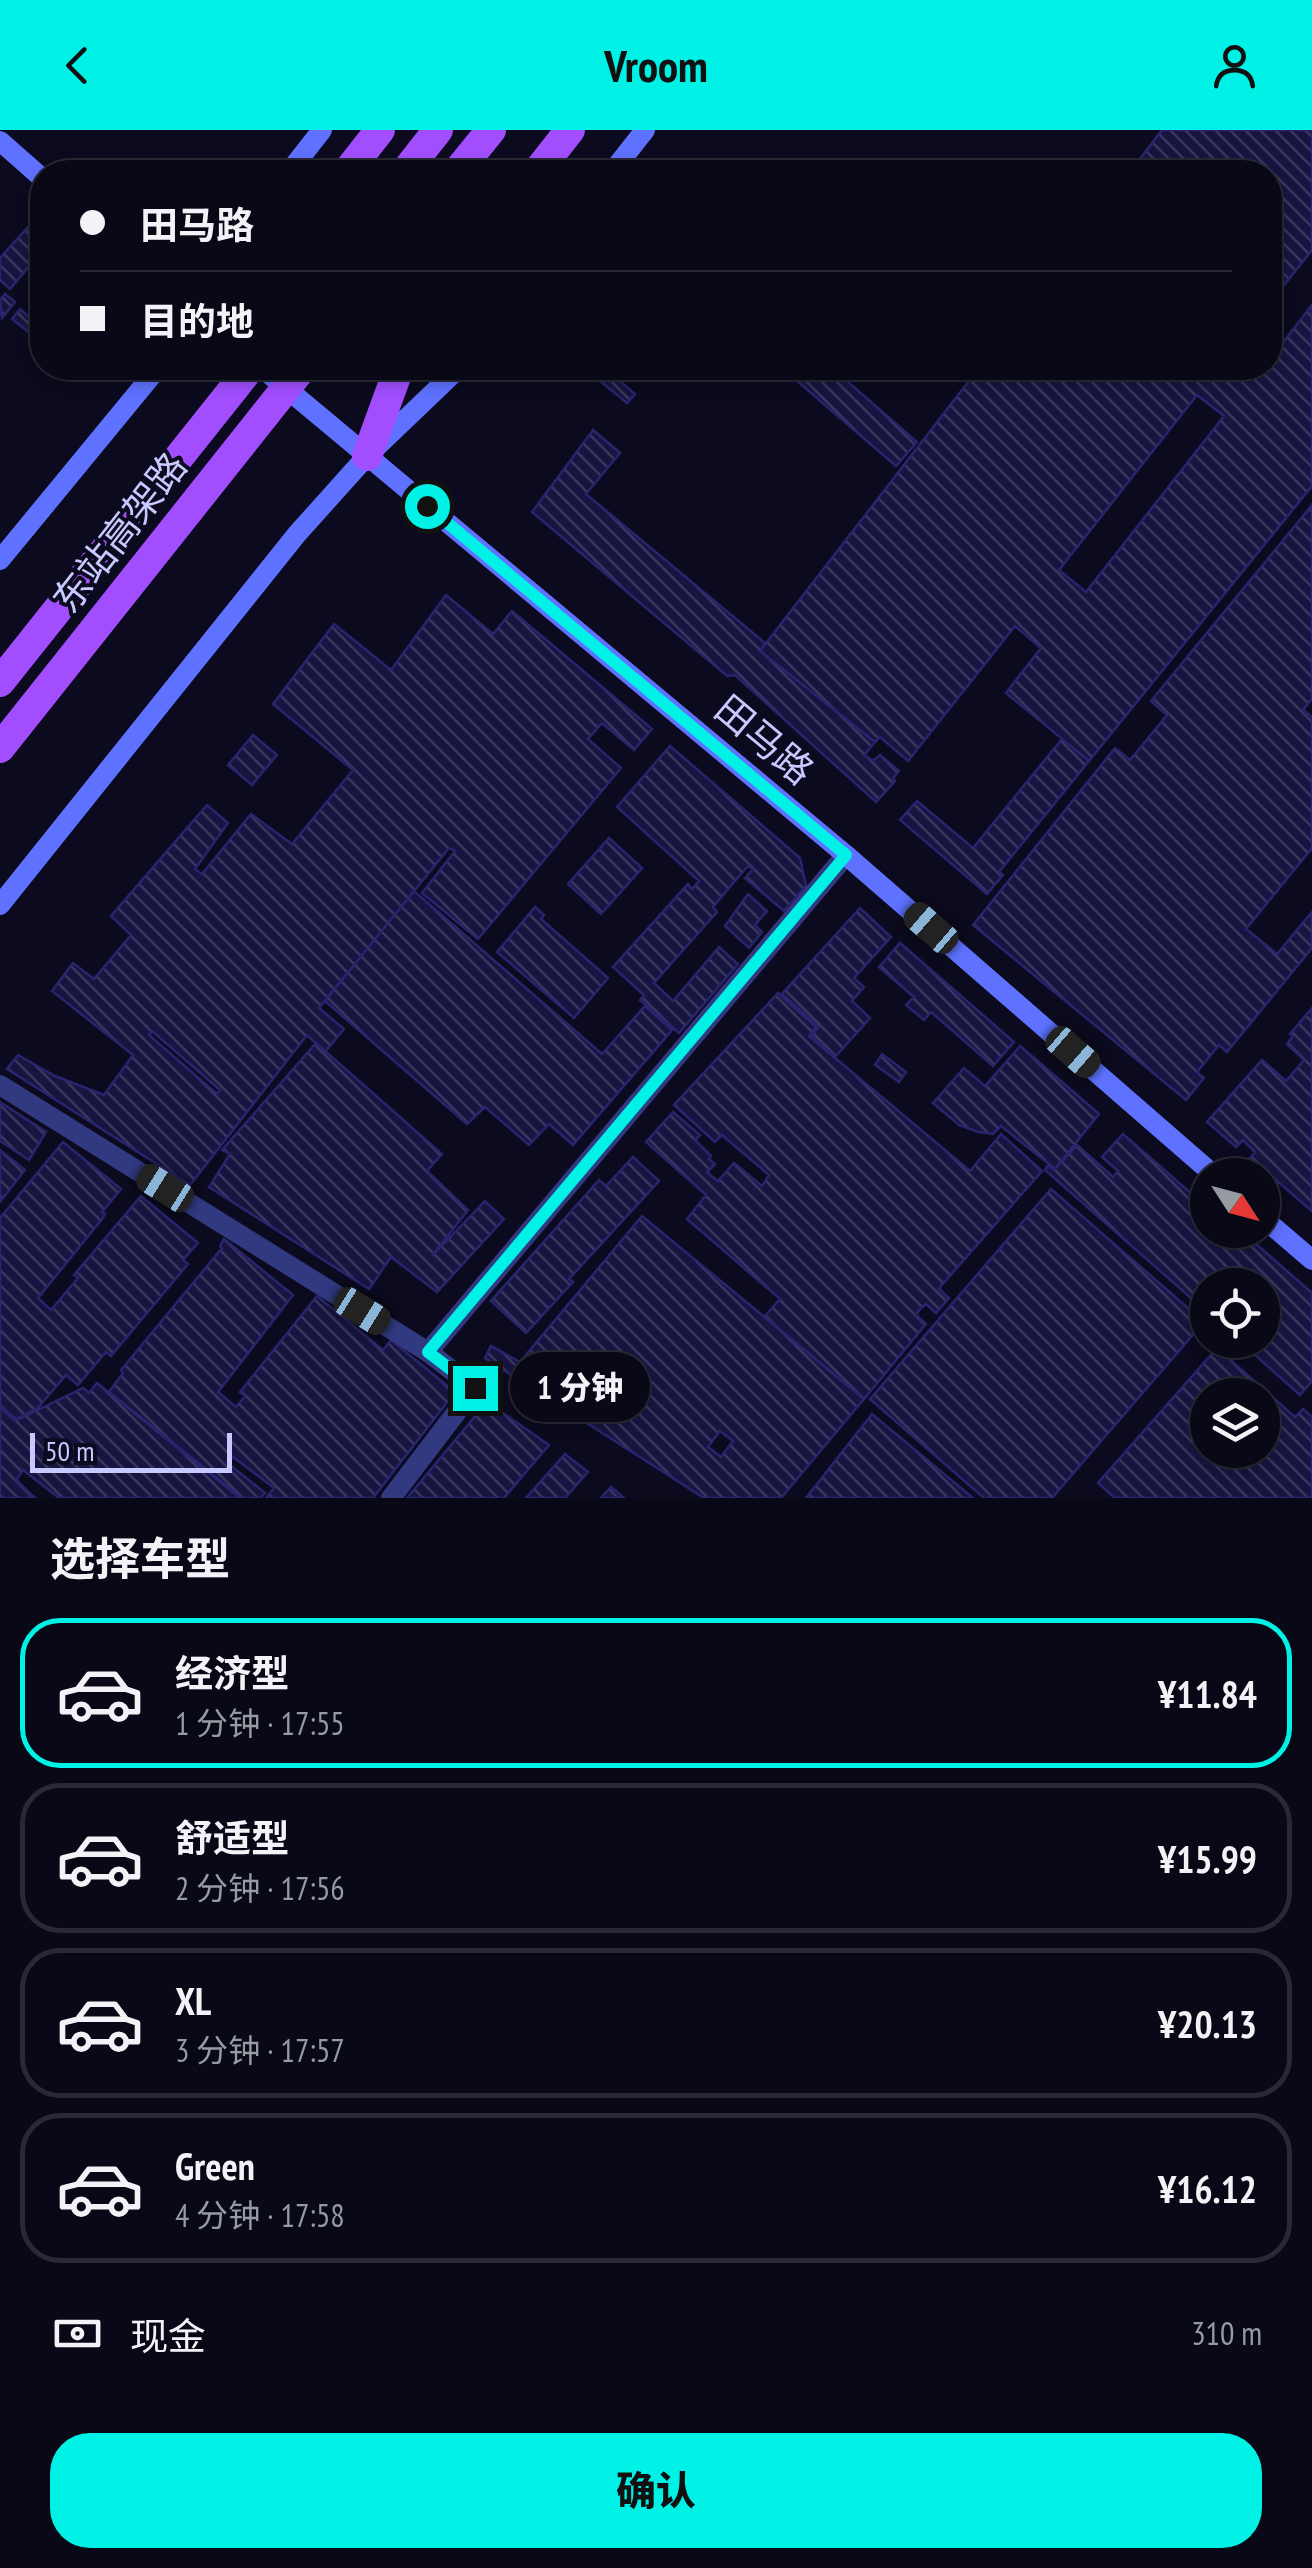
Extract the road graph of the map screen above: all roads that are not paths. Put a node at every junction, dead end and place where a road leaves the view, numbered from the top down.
1 (322, 130) edge
2 (380, 130) edge
3 (438, 130) edge
4 (491, 130) edge
5 (570, 130) edge
6 (645, 130) edge
7 (0, 141) edge
8 (298, 160) edge
9 (356, 160) edge
10 (414, 160) edge
11 (467, 160) edge
12 (546, 160) edge
13 (621, 160) edge
14 (30, 167) edge
15 (148, 380) edge
16 (240, 380) edge
17 (276, 380) edge
18 (292, 380) edge
19 (395, 380) edge
20 (446, 380) edge
21 (367, 456) junction
22 (0, 560) edge
23 (0, 682) edge
24 (0, 748) edge
25 (846, 855) junction
26 (0, 905) edge
27 (0, 1085) edge
28 (1194, 1158) edge
29 (1280, 1232) edge
30 (1312, 1260) edge
31 (428, 1352) junction
32 (391, 1498) edge

1 - 8 street
2 - 9 main road
3 - 10 main road
4 - 11 main road
5 - 12 main road
6 - 13 street
7 - 14 street
15 - 22 street
16 - 23 main road, 东站高架路
17 - 21 street, 田马路
18 - 24 main road, 东站高架路
19 - 21 main road
20 - 21 street
21 - 25 street, 田马路
21 - 26 street
25 - 28 street, 田马路
25 - 31 street
27 - 31 street
29 - 30 street
31 - 32 street

